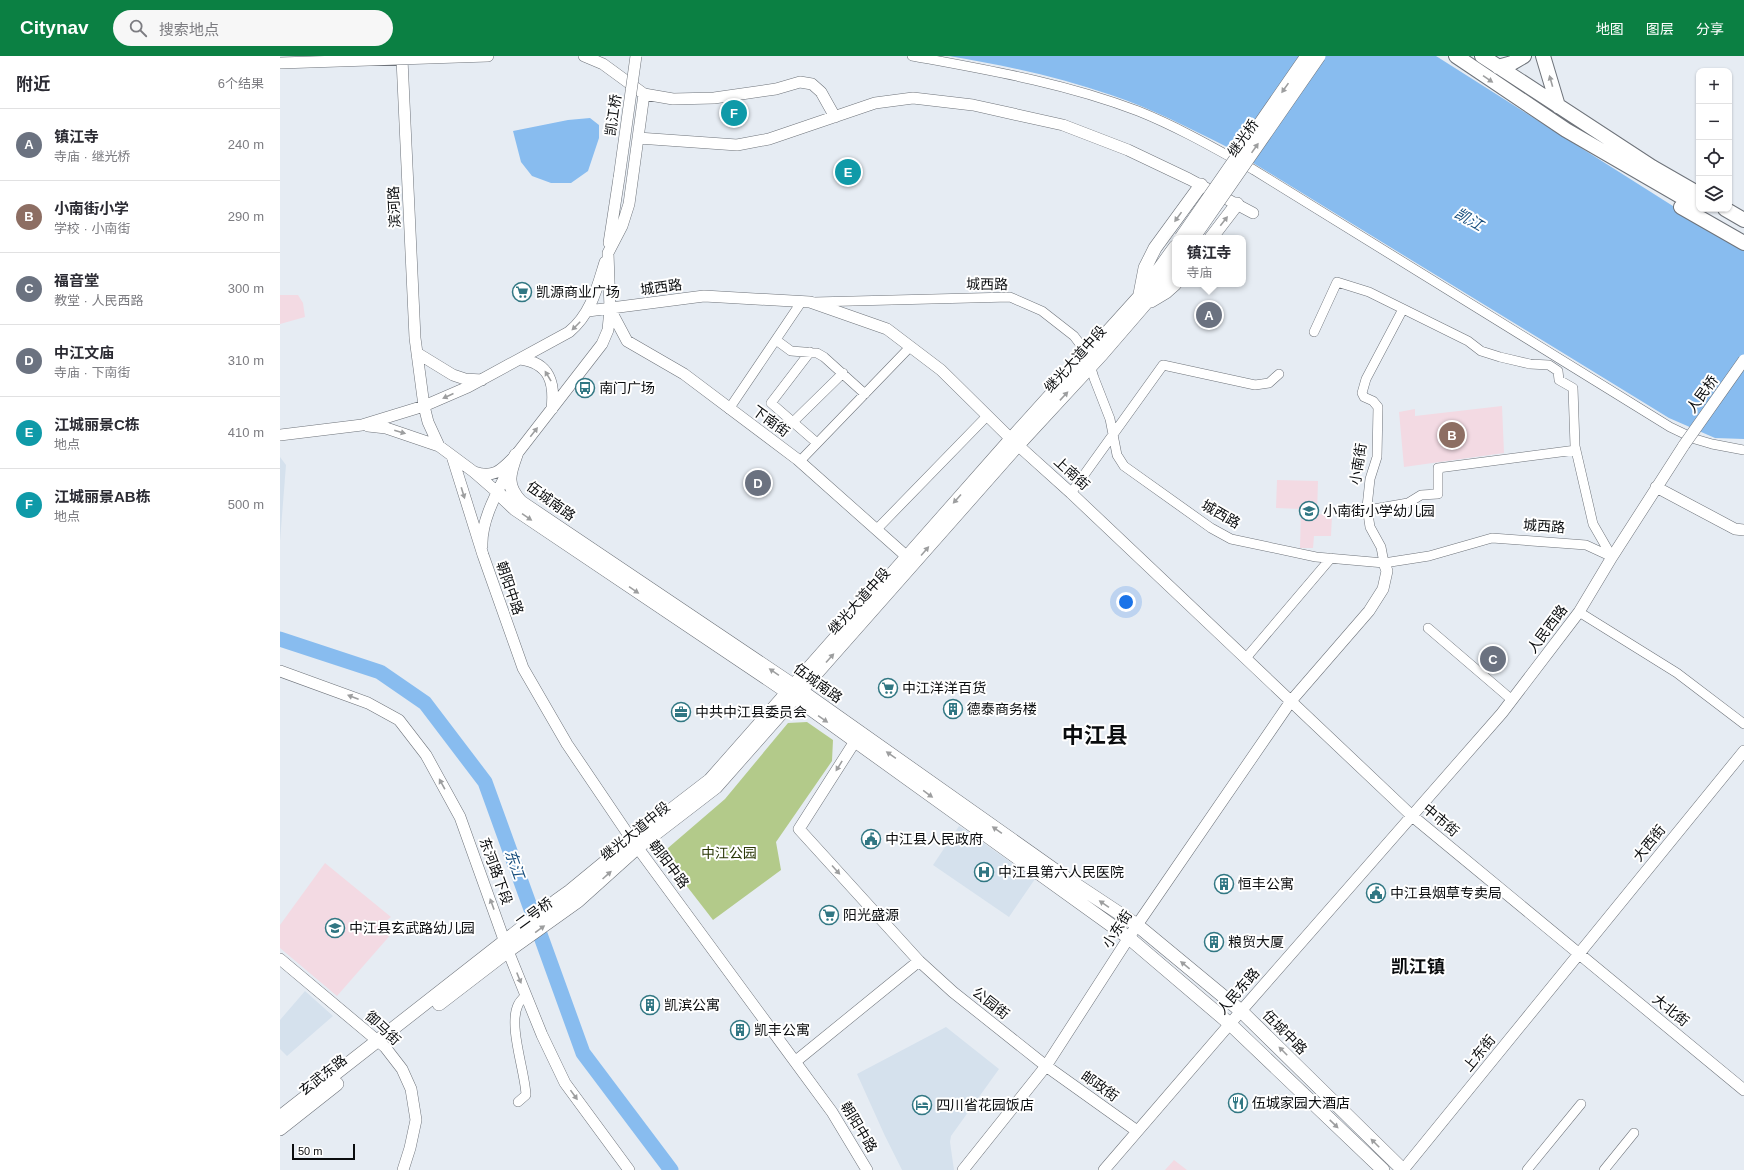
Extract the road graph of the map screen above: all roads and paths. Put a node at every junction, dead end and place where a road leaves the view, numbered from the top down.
1 (488, 56) edge
2 (584, 56) edge
3 (636, 56) edge
4 (912, 56) edge
5 (1307, 56) edge
6 (1319, 56) edge
7 (1456, 56) edge
8 (1482, 56) edge
9 (1524, 56) edge
10 (1543, 56) edge
11 (461, 57) edge
12 (402, 59) junction
13 (280, 63) edge
14 (1498, 67) junction
15 (644, 94) junction
16 (1558, 106) junction
17 (835, 117) junction
18 (1575, 118) junction
19 (1566, 130) junction
20 (638, 138) junction
21 (1696, 183) edge
22 (1201, 185) junction
23 (1696, 192) edge
24 (1732, 203) edge
25 (1237, 204) junction
26 (1696, 205) edge
27 (1744, 209) edge
28 (1253, 212) dead end
29 (1708, 212) edge
30 (1730, 212) edge
31 (1744, 220) edge
32 (1744, 232) edge
33 (1183, 235) edge
34 (1195, 235) edge
35 (1213, 235) edge
36 (1744, 243) edge
37 (608, 253) junction
38 (1172, 256) edge
39 (1172, 269) edge
40 (1164, 281) edge
41 (1143, 300) junction
42 (806, 301) junction
43 (610, 309) junction
44 (1403, 309) junction
45 (588, 311) junction
46 (1314, 332) dead end
47 (776, 340) junction
48 (910, 347) junction
49 (810, 352) junction
50 (417, 353) junction
51 (520, 359) junction
52 (1744, 360) edge
53 (1089, 362) junction
54 (843, 373) junction
55 (1279, 374) dead end
56 (482, 380) junction
57 (865, 394) junction
58 (424, 406) junction
59 (729, 409) junction
60 (552, 410) junction
61 (987, 416) junction
62 (793, 422) junction
63 (362, 425) junction
64 (280, 435) edge
65 (1113, 436) junction
66 (1015, 442) junction
67 (817, 443) junction
68 (1684, 445) joint
69 (439, 446) junction
70 (1576, 450) junction
71 (1744, 450) edge
72 (516, 454) junction
73 (452, 456) junction
74 (800, 461) junction
75 (474, 472) junction
76 (1656, 487) junction
77 (497, 492) junction
78 (1071, 493) junction
79 (1368, 510) junction
80 (876, 529) junction
81 (1744, 530) edge
82 (483, 555) junction
83 (1612, 556) junction
84 (1331, 558) junction
85 (910, 560) junction
86 (1384, 563) junction
87 (1579, 612) junction
88 (1428, 628) dead end
89 (1246, 658) junction
90 (280, 670) edge
91 (794, 692) junction
92 (1512, 700) junction
93 (1291, 701) junction
94 (1744, 724) edge
95 (857, 737) junction
96 (1744, 751) edge
97 (1411, 815) junction
98 (635, 843) junction
99 (574, 896) joint
100 (1137, 926) junction
101 (1129, 938) junction
102 (506, 946) junction
103 (1578, 954) junction
104 (280, 959) edge
105 (920, 961) junction
106 (526, 995) junction
107 (1241, 1010) junction
108 (1230, 1024) junction
109 (382, 1044) junction
110 (796, 1061) junction
111 (1046, 1066) junction
112 (1744, 1090) edge
113 (518, 1102) dead end
114 (1581, 1104) dead end
115 (280, 1117) edge
116 (280, 1129) edge
117 (1137, 1131) junction
118 (1634, 1134) dead end
119 (403, 1170) edge
120 (629, 1170) edge
121 (867, 1170) edge
122 (963, 1170) edge
123 (1104, 1170) edge
124 (1383, 1170) edge
125 (1403, 1170) edge
126 (1527, 1170) edge
127 (1604, 1170) edge

1 - 11 street
2 - 15 street
3 - 37 street, 凯江桥, bridge
4 - 71 street
5 -> 33 main road, 继光桥, bridge
34 -> 6 main road, 继光桥, bridge
7 -> 19 main road
8 - 14 main road
9 - 14 main road
16 -> 10 main road
11 - 12 street
12 - 13 street
12 - 50 street, 滨河路
14 - 16 main road
15 - 17 street
15 - 20 street
16 - 18 main road
17 - 20 street
17 - 22 street
18 - 21 main road
18 - 23 main road
19 - 26 main road
19 - 36 main road
20 - 37 street
22 - 25 street
22 -> 41 main road
24 - 27 main road
25 - 28 street
35 -> 25 main road
29 - 32 main road
30 - 31 main road
37 - 43 street
37 - 45 street
38 - 40 main road
39 - 40 main road
40 - 41 main road
40 - 41 main road
41 - 53 main road, 继光大道中段
42 - 43 street, 城西路
42 - 47 street
42 - 48 street, 上南街
42 - 53 street, 城西路
43 - 45 street, 城西路
43 - 59 street, 下南街
43 - 60 street
44 - 46 street
44 - 70 street
44 - 79 street, 小南街
45 -> 51 street
47 - 49 street
47 - 59 street
48 - 57 street
48 - 61 street, 上南街
49 - 54 street
49 - 62 street
50 - 56 street
50 - 58 street, 滨河路
51 - 56 street
60 -> 51 street
52 - 68 street, 人民桥, bridge
53 - 65 street, 城西路
53 - 66 main road, 继光大道中段
54 - 57 street
54 - 62 street
55 - 65 street
56 -> 58 street
57 - 67 street
58 - 63 street
58 - 69 street, 滨河路
59 - 74 street, 下南街
72 -> 60 street
61 - 66 street, 上南街
61 - 80 street
62 - 67 street
63 - 64 street
63 -> 69 street
65 - 78 street
65 - 84 street, 城西路
66 - 78 street, 上南街
66 - 85 main road, 继光大道中段
67 - 74 street
68 - 76 street, 人民西路
69 - 73 street
70 - 79 street
70 - 83 street
72 - 75 street
72 - 77 street
91 -> 72 main road, 伍城南路
73 - 75 street
73 -> 82 street, 朝阳中路
74 - 80 street, 下南街
75 - 77 street
76 - 81 street
76 - 83 street, 人民西路
77 - 82 street
77 -> 91 main road, 伍城南路
78 - 89 street, 上南街
79 - 86 street, 小南街
80 - 85 street, 下南街
82 - 98 street, 朝阳中路
83 - 86 street, 城西路
83 - 87 street, 人民西路
84 - 86 street, 城西路
84 - 89 street
85 - 91 main road, 继光大道中段
86 - 93 street, 小南街
87 - 92 street, 人民西路
87 - 94 street
88 - 92 street
89 - 93 street, 上南街
102 -> 90 street, 东河路下段
91 - 95 main road, 伍城南路
91 - 98 main road, 继光大道中段
92 - 97 street, 人民西路
93 - 97 street, 中市街
93 - 100 street, 小东街
100 -> 95 main road, 伍城南路
95 -> 101 main road, 伍城南路
95 -> 105 street, 公园街
96 - 103 street, 大西街
97 - 103 street, 中市街
97 - 107 street, 人民东路
98 - 99 main road, 继光大道中段
98 - 110 street, 朝阳中路
99 - 102 main road, 二号桥
100 - 101 street, 小东街
107 -> 100 main road, 伍城中路
101 - 108 main road
101 - 111 street, 小东街
102 -> 106 street, 东河路下段
102 - 109 main road, 二号桥
103 - 112 street, 大北街
103 - 125 street, 上东街
104 - 109 street, 御马街
105 - 110 street
105 - 111 street, 公园街
106 - 113 street
106 -> 120 street, 东河路下段
107 - 108 street, 人民东路
125 -> 107 main road, 伍城中路
108 - 117 street, 人民东路
108 -> 124 main road
109 - 115 main road, 玄武东路
109 - 116 main road, 玄武东路
109 - 119 street, 御马街
110 - 121 street, 朝阳中路
111 - 117 street, 邮政街
111 - 122 street, 小东街
114 - 126 street
117 - 123 street, 人民东路
118 - 127 street

